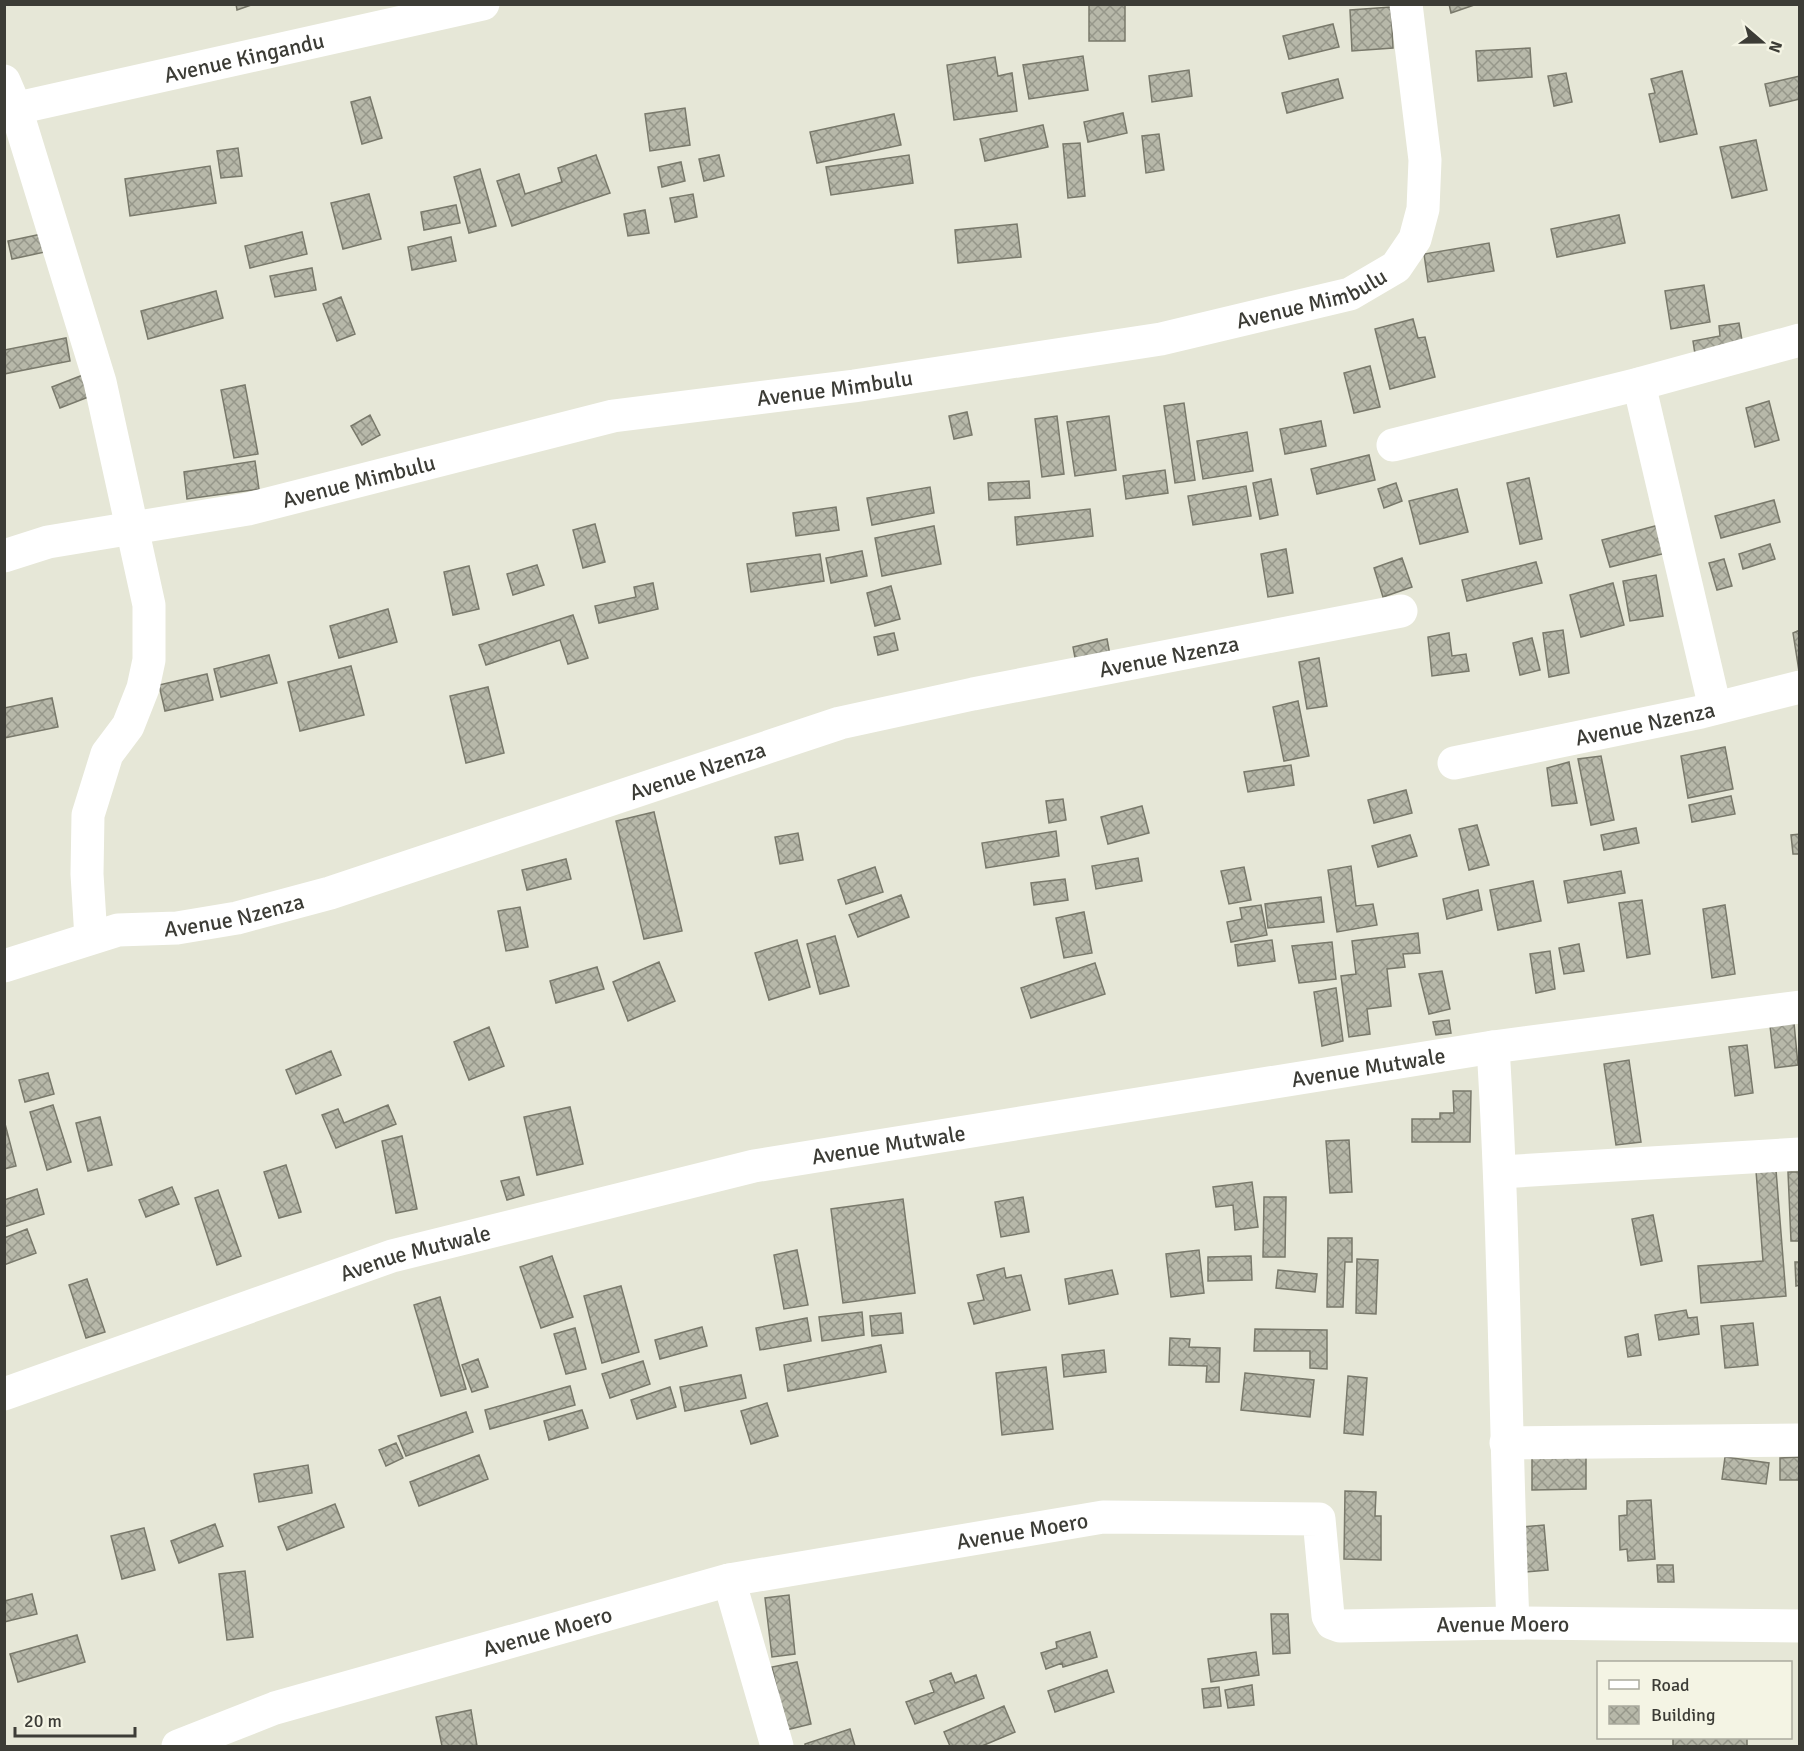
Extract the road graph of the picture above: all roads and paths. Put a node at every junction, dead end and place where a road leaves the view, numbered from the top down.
1 (483, 4) edge
2 (1406, 4) edge
3 (8, 101) edge
4 (1800, 340) edge
5 (1639, 384) junction
6 (1393, 446) dead end
7 (134, 528) junction
8 (4, 556) edge
9 (1401, 611) dead end
10 (1800, 687) edge
11 (1714, 708) junction
12 (1454, 763) dead end
13 (91, 938) junction
14 (4, 966) edge
15 (1800, 1007) edge
16 (1493, 1047) junction
17 (1800, 1154) edge
18 (1500, 1173) junction
19 (4, 1394) edge
20 (1800, 1440) edge
21 (1506, 1443) junction
22 (729, 1580) junction
23 (1513, 1623) junction
24 (1800, 1626) edge
25 (178, 1746) edge
26 (777, 1746) edge

1 - 3 street, Avenue Kingandu
2 - 7 street, Avenue Mimbulu
3 - 7 street
4 - 5 street
5 - 6 street
5 - 11 street
7 - 8 street, Avenue Mimbulu
7 - 13 street
9 - 13 street, Avenue Nzenza
10 - 11 street, Avenue Nzenza
11 - 12 street, Avenue Nzenza
13 - 14 street, Avenue Nzenza
15 - 16 street, Avenue Mutwale
16 - 18 street
16 - 19 street, Avenue Mutwale
17 - 18 street
18 - 21 street
20 - 21 street
21 - 23 street
22 - 23 street, Avenue Moero
22 - 25 street, Avenue Moero
22 - 26 street
23 - 24 street, Avenue Moero

